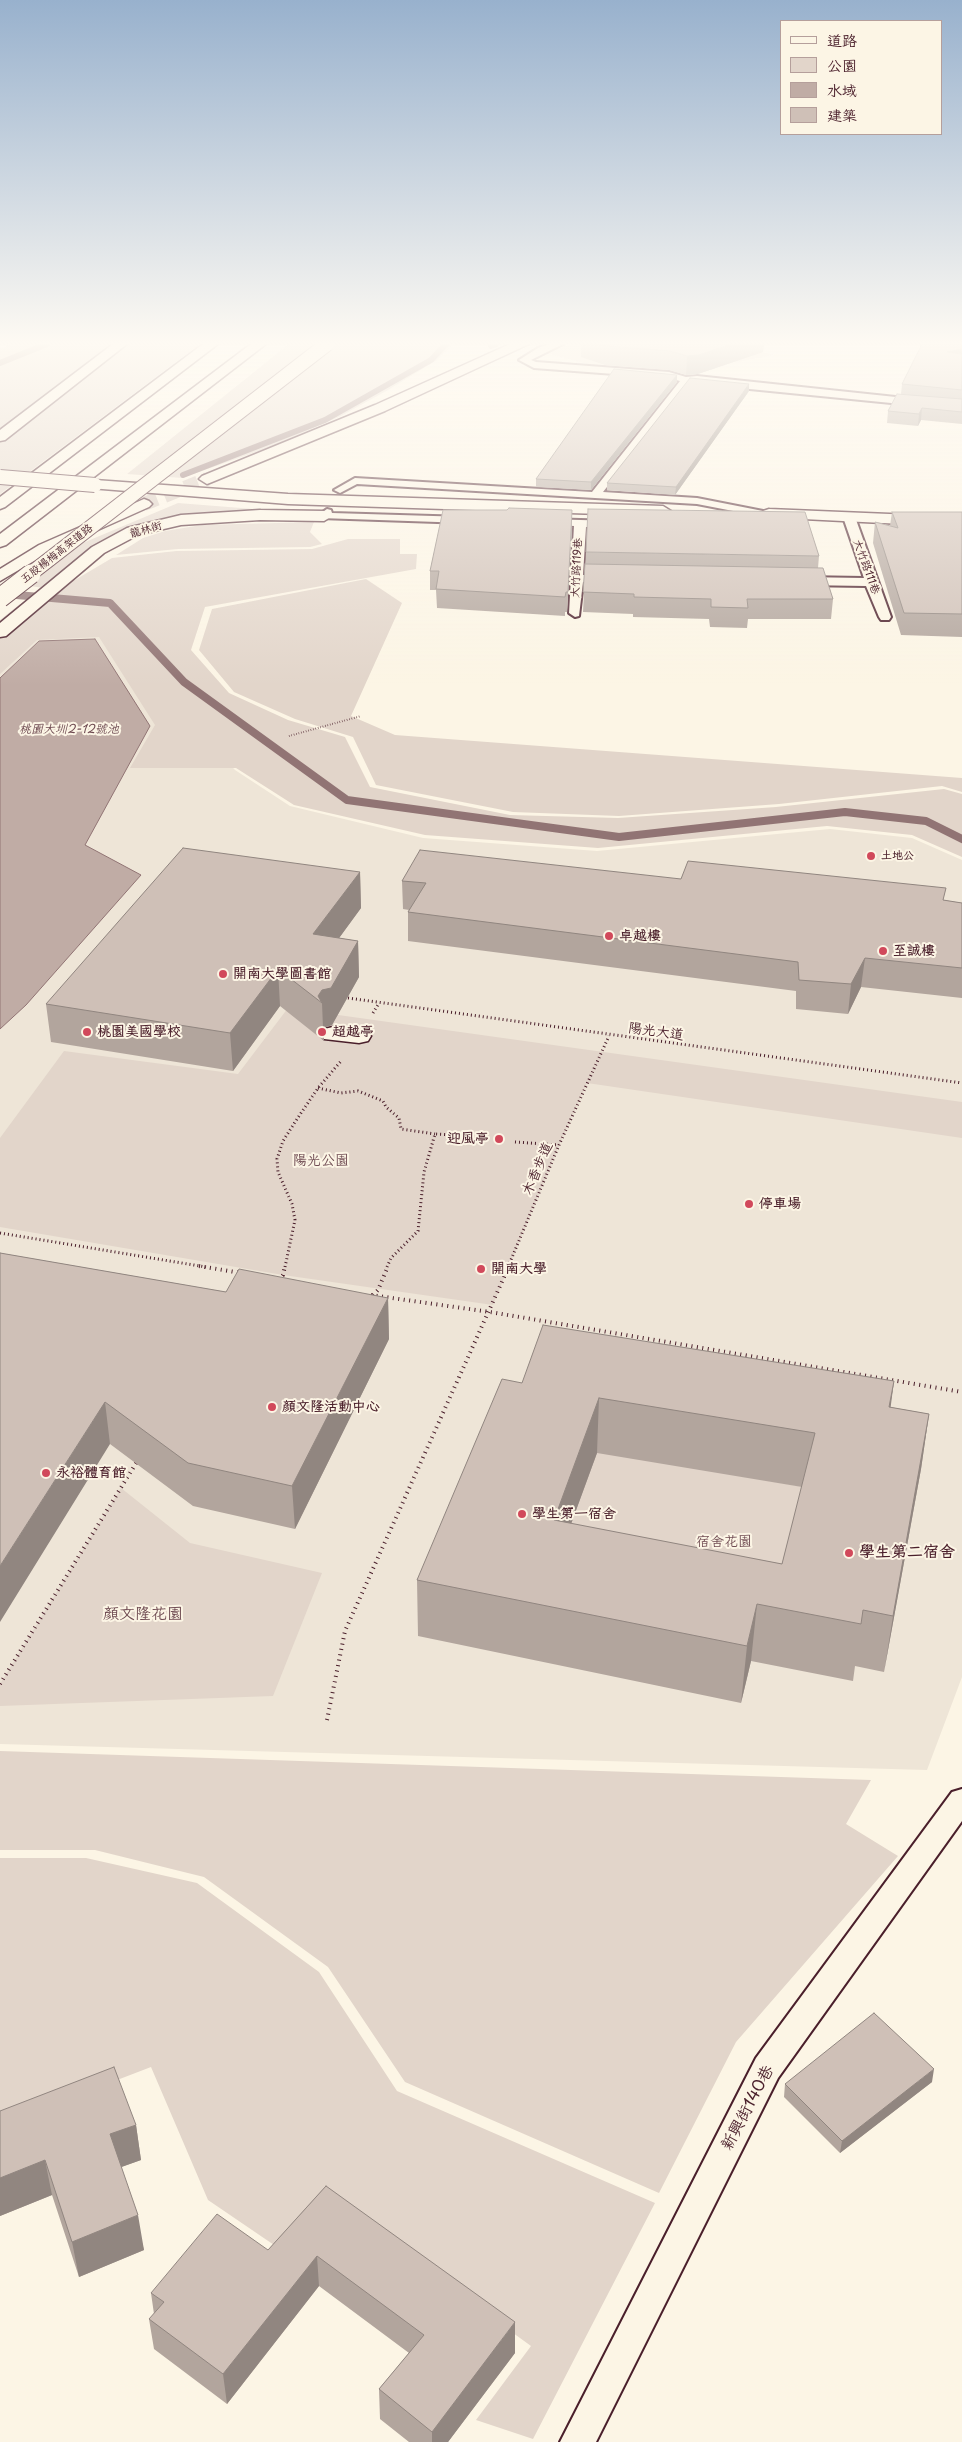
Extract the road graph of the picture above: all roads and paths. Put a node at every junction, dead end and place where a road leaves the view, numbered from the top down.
1 (61, 458) edge
2 (110, 458) edge
3 (180, 458) edge
4 (259, 458) edge
5 (624, 458) edge
6 (0, 477) edge
7 (207, 479) tunnel mouth
8 (340, 490) dead end
9 (594, 496) junction
10 (0, 504) edge
11 (144, 504) tunnel mouth
12 (759, 513) junction
13 (325, 514) joint
14 (849, 517) junction
15 (480, 520) edge
16 (530, 522) edge
17 (962, 522) edge
18 (580, 523) junction
19 (624, 524) edge
20 (0, 542) edge
21 (0, 576) edge
22 (576, 578) junction
23 (626, 579) edge
24 (792, 581) edge
25 (870, 582) junction
26 (0, 598) edge
27 (575, 613) dead end
28 (885, 617) dead end
29 (0, 632) edge
30 (361, 716) dead end
31 (289, 736) dead end
32 (348, 998) dead end
33 (379, 1003) junction
34 (333, 1034) dead end
35 (359, 1036) junction
36 (609, 1036) junction
37 (962, 1083) edge
38 (318, 1088) junction
39 (435, 1134) junction
40 (484, 1137) dead end
41 (515, 1142) dead end
42 (559, 1145) junction
43 (0, 1233) edge
44 (244, 1274) edge
45 (270, 1279) edge
46 (278, 1280) junction
47 (288, 1282) edge
48 (364, 1294) edge
49 (373, 1295) junction
50 (490, 1312) junction
51 (962, 1392) edge
52 (141, 1456) edge
53 (0, 1684) edge
54 (327, 1720) dead end
55 (962, 1800) edge
56 (577, 2442) edge

1 - 10 main road
2 - 20 main road
3 - 26 main road, 五股楊梅高架道路, bridge
4 - 7 main road
5 - 9 lane
6 - 12 main road, bridge
8 - 9 lane
9 - 12 lane
11 - 21 main road
12 - 14 main road
13 - 15 lane
13 - 29 main road, 龍林街
14 - 17 main road
14 - 25 lane, 大竹路111巷
16 - 18 lane, 大竹路119巷
18 - 19 lane, 大竹路119巷
18 - 22 lane, 大竹路119巷
22 - 23 lane
22 - 27 lane, 大竹路119巷
24 - 25 lane
25 - 28 lane, 大竹路111巷
30 - 31 path
32 - 33 path, 陽光大道
33 - 35 path
33 - 36 path, 陽光大道
34 - 35 main road
35 - 38 path
36 - 37 path, 陽光大道
36 - 42 path, 木香步道
38 - 39 path
38 - 46 path
39 - 40 path
39 - 49 path
41 - 42 path
42 - 50 path, 木香步道
43 - 44 path
45 - 46 path
46 - 47 path
48 - 49 path
49 - 50 path
50 - 51 path
50 - 54 path, 木香步道
52 - 53 path
55 - 56 lane, 新興街140巷

